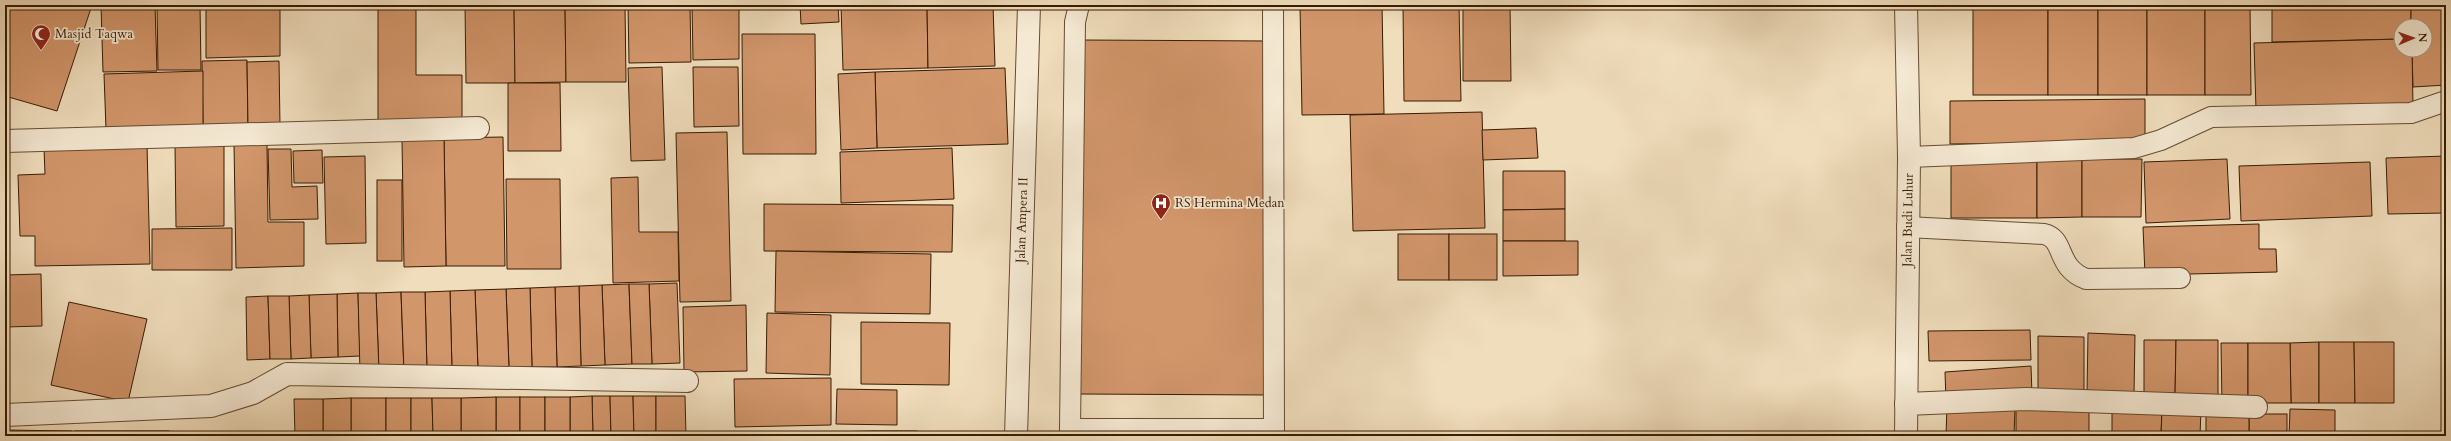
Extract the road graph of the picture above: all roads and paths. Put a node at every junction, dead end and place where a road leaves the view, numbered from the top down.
1 (1029, 5) edge
2 (1079, 5) edge
3 (1273, 5) edge
4 (1906, 5) edge
5 (2446, 101) edge
6 (478, 128) dead end
7 (5, 141) edge
8 (1908, 157) junction
9 (1907, 227) junction
10 (2180, 278) dead end
11 (687, 381) dead end
12 (1906, 404) junction
13 (2256, 407) dead end
14 (5, 415) edge
15 (1070, 432) edge
16 (1274, 432) edge
17 (1016, 436) edge
18 (1906, 436) edge

1 - 17 street, Jalan Ampera II
2 - 15 lane
3 - 16 lane
4 - 8 street, Jalan Budi Luhur
5 - 8 lane
6 - 7 street
8 - 9 street, Jalan Budi Luhur
9 - 10 lane
9 - 12 street, Jalan Budi Luhur
11 - 14 street
12 - 13 street
12 - 18 street, Jalan Budi Luhur
15 - 16 lane

